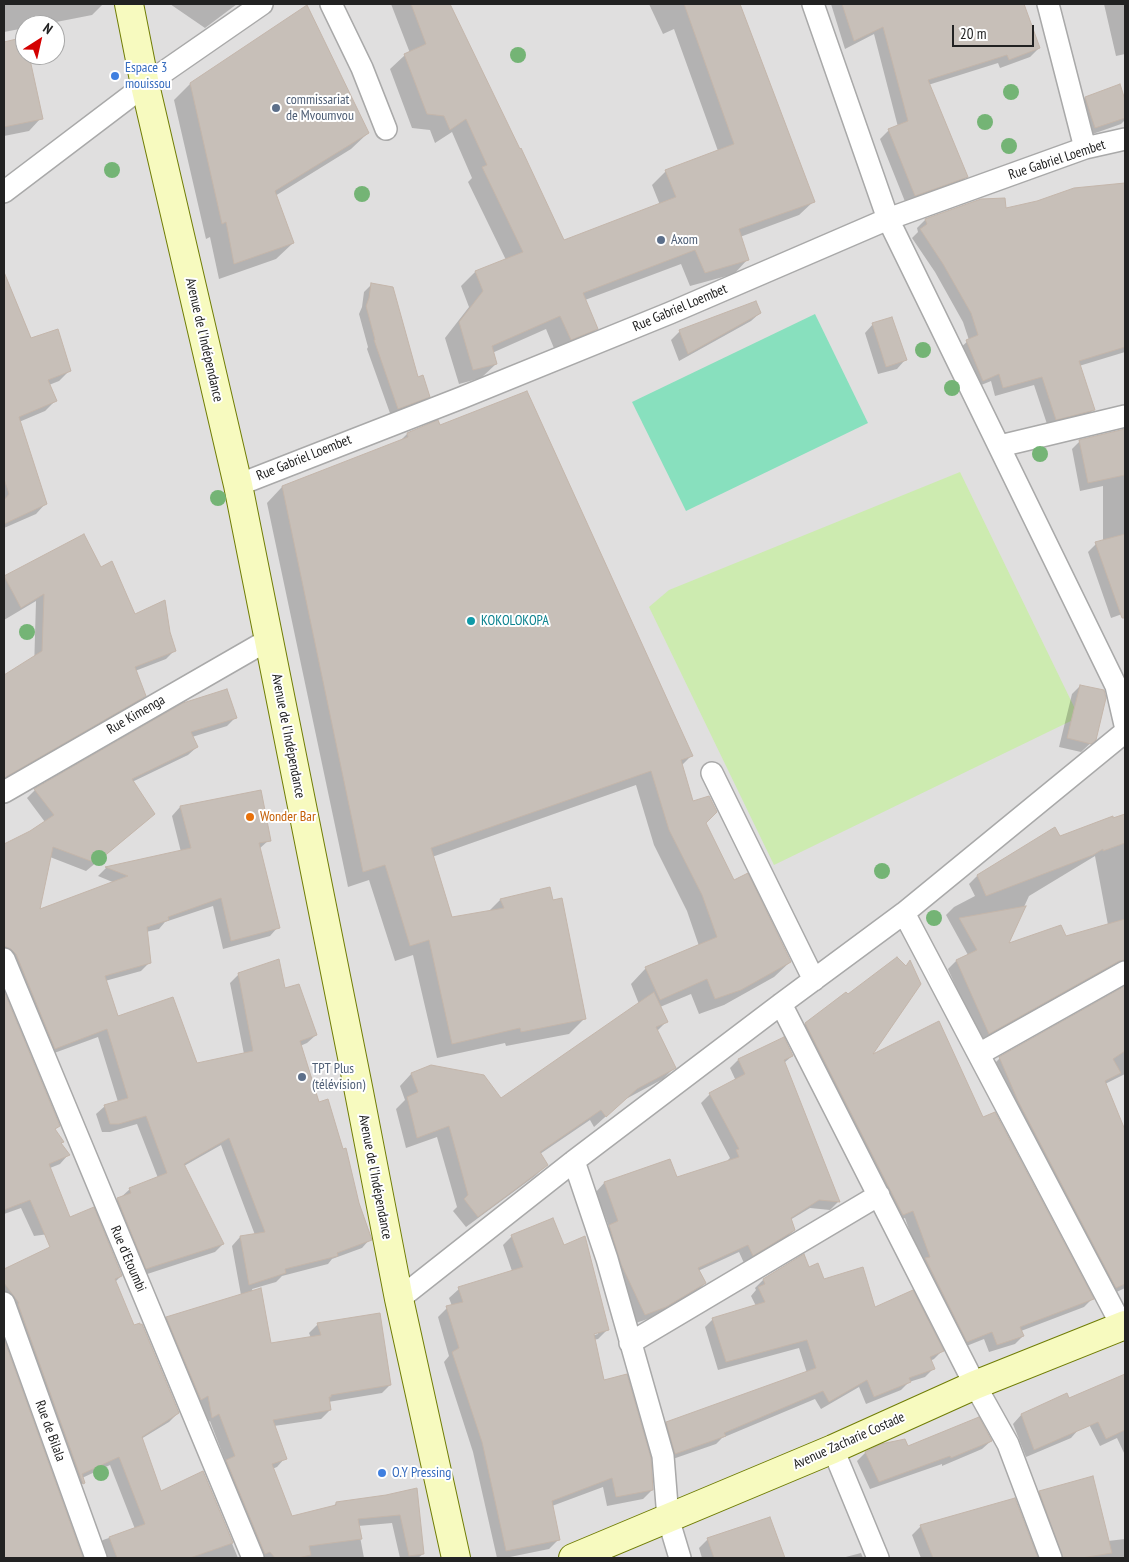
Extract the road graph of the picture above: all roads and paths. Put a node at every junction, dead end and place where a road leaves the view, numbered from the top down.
1 (130, 4) edge
2 (262, 4) edge
3 (331, 4) edge
4 (812, 4) edge
5 (1048, 4) edge
6 (145, 85) junction
7 (386, 129) dead end
8 (1125, 139) edge
9 (1085, 148) junction
10 (4, 192) edge
11 (888, 219) junction
12 (1125, 416) edge
13 (1000, 446) junction
14 (238, 485) junction
15 (268, 640) junction
16 (1121, 684) edge
17 (1125, 725) edge
18 (1125, 732) edge
19 (712, 772) dead end
20 (4, 792) edge
21 (904, 913) junction
22 (4, 959) edge
23 (1125, 972) edge
24 (814, 980) junction
25 (781, 1004) junction
26 (979, 1054) junction
27 (574, 1161) junction
28 (879, 1195) junction
29 (399, 1299) junction
30 (4, 1304) edge
31 (1124, 1326) edge
32 (630, 1343) junction
33 (975, 1385) junction
34 (833, 1449) junction
35 (668, 1518) junction
36 (96, 1558) edge
37 (253, 1558) edge
38 (456, 1558) edge
39 (573, 1558) edge
40 (680, 1558) edge
41 (878, 1558) edge
42 (1051, 1558) edge

1 - 6 street, Avenue de l'Indépendance
2 - 6 street
3 - 7 street
4 - 11 street
5 - 9 street
6 - 10 street
6 - 14 street, Avenue de l'Indépendance
8 - 9 street, Rue Gabriel Loembet
9 - 11 street, Rue Gabriel Loembet
11 - 13 street
11 - 14 street, Rue Gabriel Loembet
12 - 13 street
13 - 16 street
14 - 15 street, Avenue de l'Indépendance
15 - 20 street, Rue Kimenga
15 - 29 street, Avenue de l'Indépendance
16 - 17 street
18 - 21 street
19 - 24 street
21 - 24 street
21 - 26 street
22 - 37 street, Rue d'Etoumbi
23 - 26 street
24 - 25 street
25 - 27 street
25 - 28 street
26 - 31 street
27 - 29 street
27 - 32 street
28 - 32 street
28 - 33 street
29 - 38 street, Avenue de l'Indépendance
30 - 36 street, Rue de Bilala
31 - 33 street, Avenue Zacharie Costade
32 - 35 street
33 - 34 street, Avenue Zacharie Costade
33 - 42 street
34 - 35 street, Avenue Zacharie Costade
34 - 41 street
35 - 39 street, Avenue Zacharie Costade
35 - 40 street

